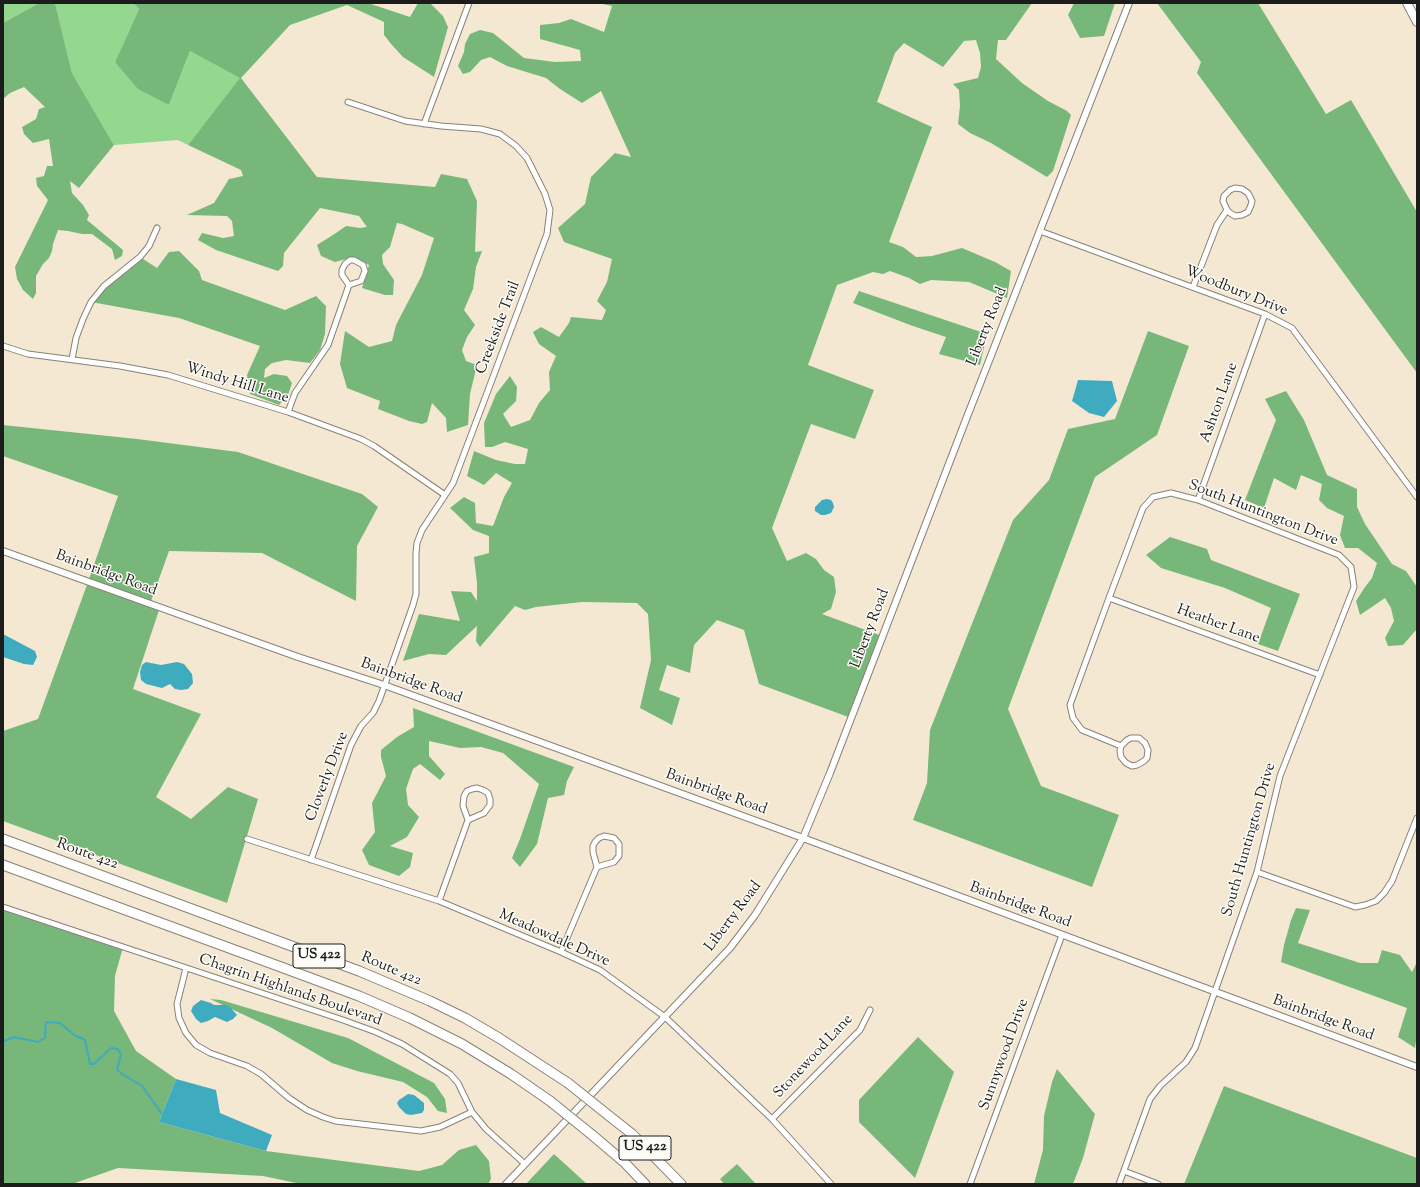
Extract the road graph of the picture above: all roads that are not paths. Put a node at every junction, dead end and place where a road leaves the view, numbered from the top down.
1 (469, 3) edge
2 (1129, 3) edge
3 (1407, 3) edge
4 (1417, 22) edge
5 (348, 102) dead end
6 (424, 124) junction
7 (1226, 210) junction
8 (157, 228) dead end
9 (1040, 231) junction
10 (349, 285) junction
11 (1194, 287) junction
12 (1265, 314) junction
13 (3, 346) edge
14 (72, 359) junction
15 (288, 412) junction
16 (445, 494) junction
17 (1417, 497) edge
18 (1198, 500) junction
19 (3, 551) edge
20 (1108, 598) junction
21 (1320, 675) junction
22 (384, 685) junction
23 (1121, 746) junction
24 (1417, 818) edge
25 (468, 820) junction
26 (247, 838) dead end
27 (803, 838) junction
28 (3, 839) edge
29 (311, 860) junction
30 (3, 865) edge
31 (597, 867) junction
32 (1257, 872) junction
33 (439, 902) junction
34 (3, 907) edge
35 (1062, 935) junction
36 (561, 952) junction
37 (186, 968) junction
38 (1214, 992) junction
39 (870, 1010) dead end
40 (665, 1017) junction
41 (1417, 1068) edge
42 (472, 1112) junction
43 (772, 1119) junction
44 (525, 1164) junction
45 (1124, 1171) junction
46 (506, 1184) edge
47 (645, 1184) edge
48 (681, 1184) edge
49 (831, 1184) edge
50 (970, 1184) edge
51 (1120, 1184) edge
52 (1158, 1184) edge

1 - 6 street
2 - 9 street, Liberty Road
3 - 4 main road
5 - 6 street, Creekside Trail
6 - 16 street, Creekside Trail
7 - 7 street
7 - 11 street
8 - 14 street
9 - 11 street, Woodbury Drive
9 - 27 street, Liberty Road
10 - 10 street
10 - 15 street
11 - 12 street, Woodbury Drive
12 - 17 street, Woodbury Drive
12 - 18 street, Ashton Lane
13 - 14 street, Windy Hill Lane
14 - 15 street, Windy Hill Lane
15 - 16 street, Windy Hill Lane
16 - 22 street, Creekside Trail
18 - 20 street, South Huntington Drive
18 - 21 street, South Huntington Drive
19 - 22 street, Bainbridge Road
20 - 21 street, Heather Lane
20 - 23 street, South Huntington Drive
21 - 32 street, South Huntington Drive
22 - 27 street, Bainbridge Road
22 - 29 street, Cloverly Drive
23 - 23 street
24 - 32 street
25 - 25 street
25 - 33 street
26 - 29 street, Meadowdale Drive
27 - 35 street, Bainbridge Road
27 - 40 street, Liberty Road
28 - 48 highway, Route 422 / US 422, bridge
29 - 33 street, Meadowdale Drive
30 - 47 highway, US 422, bridge
31 - 31 street
31 - 36 street
32 - 38 street, South Huntington Drive
33 - 36 street, Meadowdale Drive
34 - 37 street, Chagrin Highlands Boulevard
35 - 38 street, Bainbridge Road
35 - 50 street, Sunnywood Drive
36 - 40 street, Meadowdale Drive
37 - 42 street, Chagrin Highlands Boulevard
37 - 42 street
38 - 41 street, Bainbridge Road
38 - 45 street, South Huntington Drive
39 - 43 street, Stonewood Lane
40 - 43 street, Meadowdale Drive
40 - 44 street, Liberty Road
42 - 44 street, Chagrin Highlands Boulevard
43 - 49 street, Meadowdale Drive
44 - 46 street, Liberty Road
45 - 51 street, South Huntington Drive
45 - 52 street

